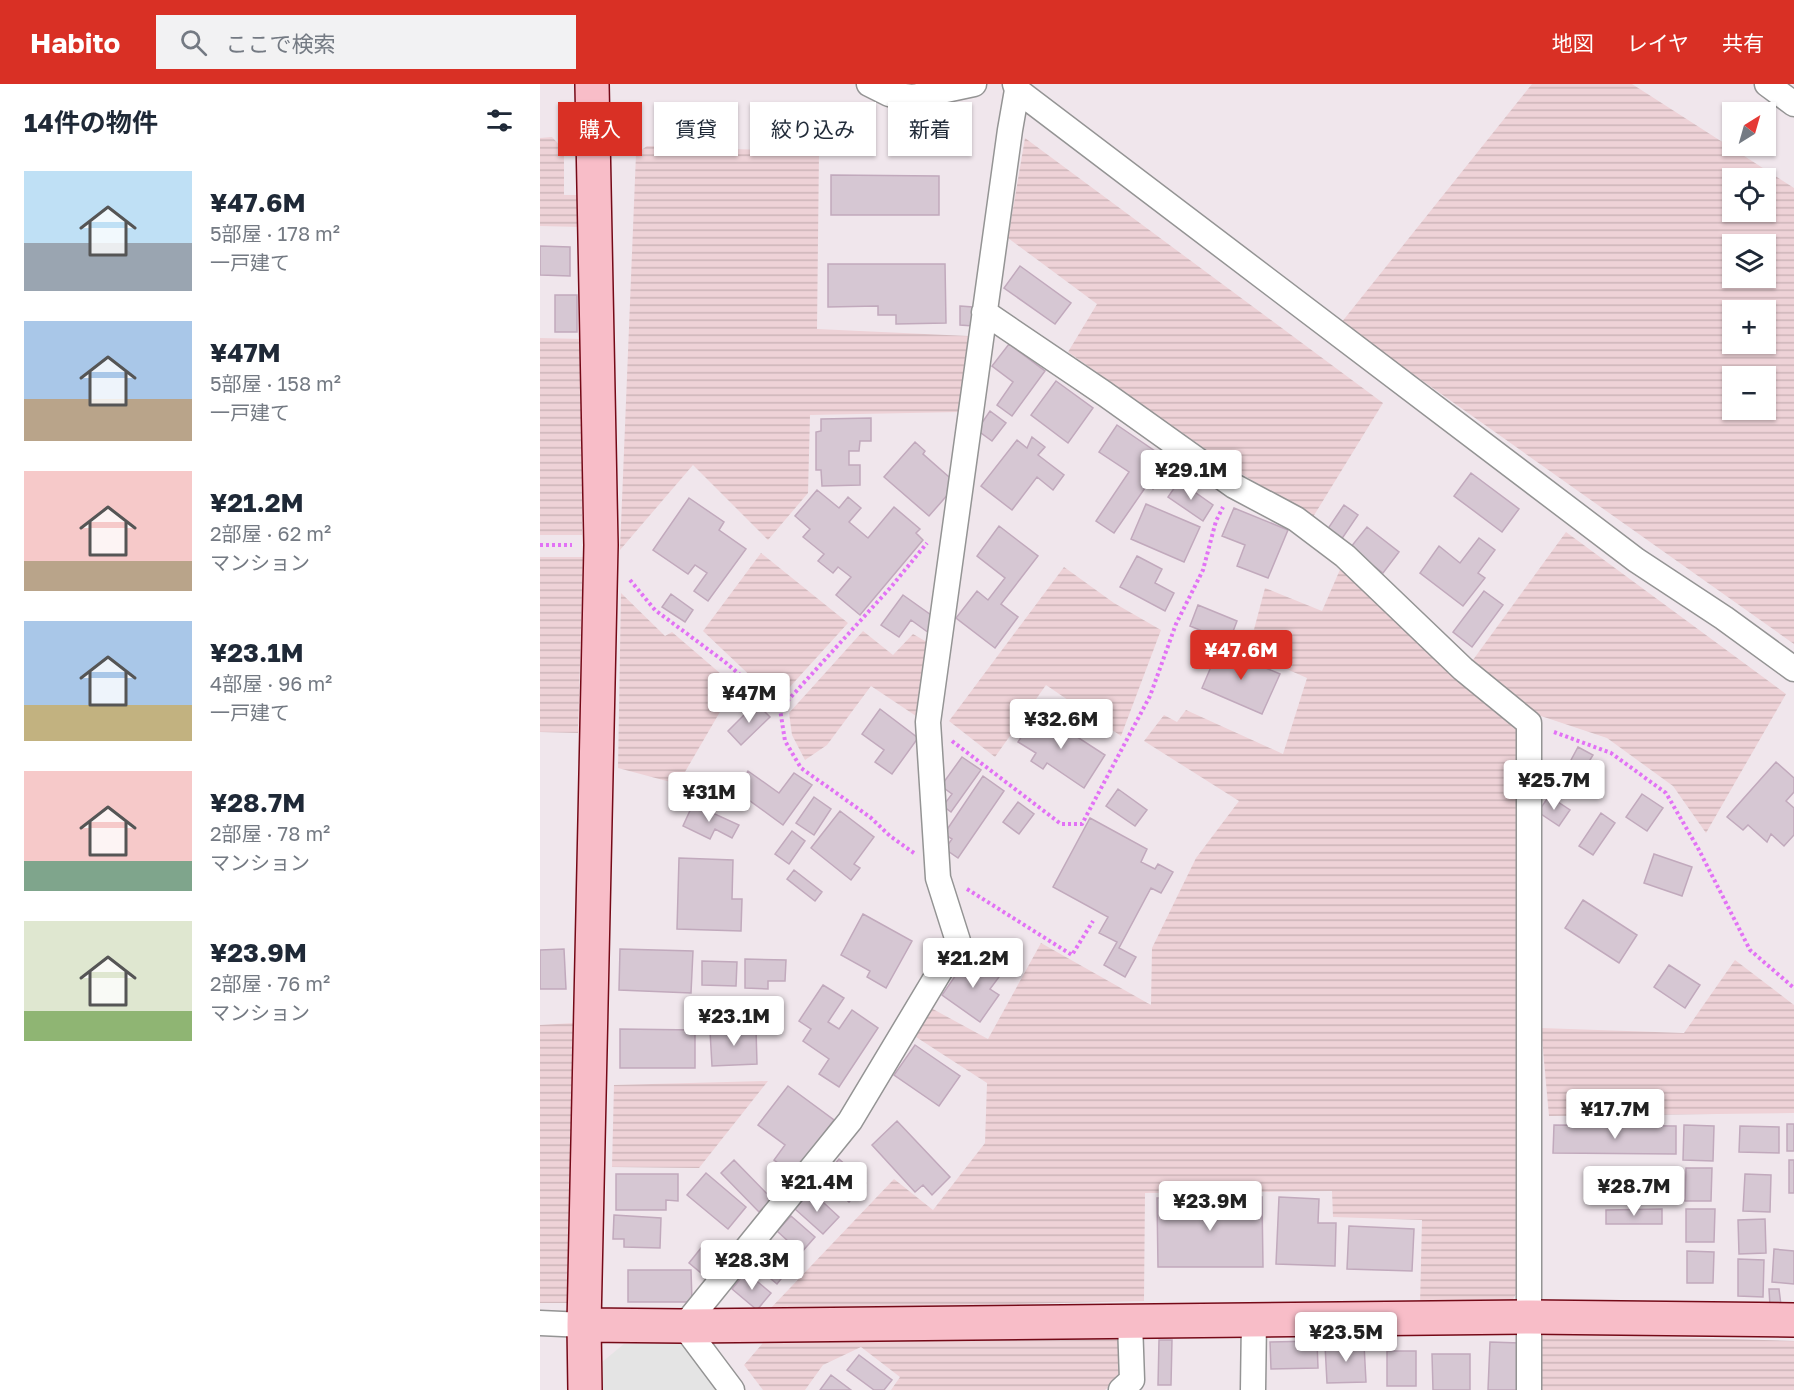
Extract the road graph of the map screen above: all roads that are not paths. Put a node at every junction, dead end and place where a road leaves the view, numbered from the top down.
1 (592, 84) edge
2 (869, 84) edge
3 (974, 84) edge
4 (1767, 84) edge
5 (1016, 87) edge
6 (1794, 104) edge
7 (984, 312) junction
8 (1794, 669) edge
9 (1530, 1317) junction
10 (1254, 1320) junction
11 (1794, 1320) edge
12 (1130, 1322) junction
13 (540, 1323) edge
14 (584, 1325) junction
15 (684, 1326) junction
16 (585, 1390) edge
17 (732, 1390) edge
18 (1121, 1390) edge
19 (1253, 1390) edge
20 (1529, 1390) edge

1 - 14 street
2 - 3 street
4 - 6 street
5 - 7 street
5 - 8 street
7 - 9 street
7 - 15 street
9 - 10 street
9 - 11 street
9 - 20 street
10 - 12 street
10 - 19 street
12 - 15 street
12 - 18 street
13 - 14 street
14 - 15 street
14 - 16 street
15 - 17 street

